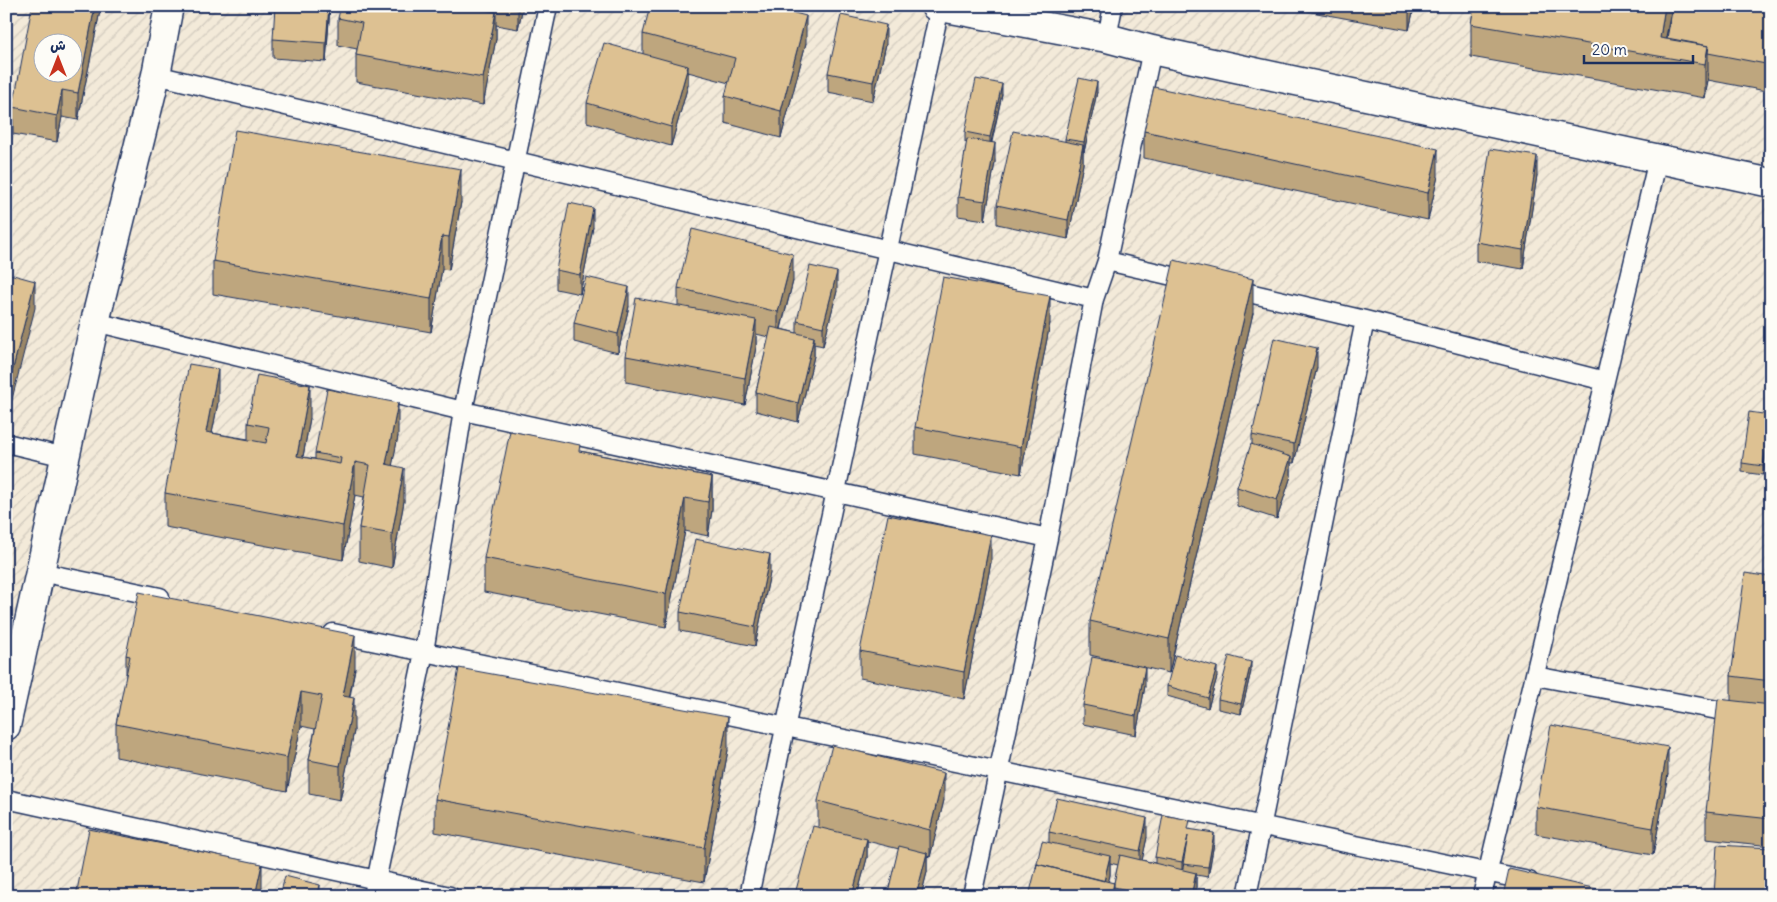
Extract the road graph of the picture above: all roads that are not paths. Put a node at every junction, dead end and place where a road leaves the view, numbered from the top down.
1 (169, 6) edge
2 (548, 6) edge
3 (1113, 6) edge
4 (938, 7) edge
5 (1107, 38) junction
6 (1152, 50) junction
7 (156, 75) junction
8 (1658, 159) junction
9 (516, 161) junction
10 (1771, 183) edge
11 (888, 250) junction
12 (1107, 261) junction
13 (1094, 299) junction
14 (1365, 320) junction
15 (95, 322) junction
16 (1605, 381) junction
17 (463, 411) junction
18 (6, 443) edge
19 (65, 457) junction
20 (836, 492) junction
21 (1048, 538) junction
22 (40, 572) junction
23 (174, 600) edge
24 (318, 630) edge
25 (424, 652) junction
26 (1534, 676) junction
27 (1771, 720) edge
28 (6, 726) edge
29 (785, 728) junction
30 (998, 772) junction
31 (6, 799) edge
32 (1261, 826) junction
33 (1487, 872) junction
34 (1542, 884) edge
35 (375, 888) edge
36 (450, 896) edge
37 (749, 896) edge
38 (972, 896) edge
39 (1247, 896) edge
40 (1482, 896) edge

1 - 7 street
2 - 9 lane
3 - 5 lane
4 - 5 street
4 - 11 lane
5 - 6 street
6 - 8 street
6 - 12 lane
7 - 9 lane
7 - 15 street
8 - 10 street
8 - 16 lane
9 - 11 lane
9 - 17 lane
11 - 13 lane
11 - 20 lane
12 - 13 lane
12 - 14 lane
13 - 21 lane
14 - 16 lane
14 - 32 lane
15 - 17 lane
15 - 19 street
16 - 26 lane
17 - 20 lane
17 - 25 lane
18 - 19 lane
19 - 22 street
20 - 21 lane
20 - 29 lane
21 - 30 lane
22 - 23 lane
22 - 28 street
24 - 25 lane
25 - 29 lane
25 - 35 lane
26 - 27 lane
26 - 33 lane
29 - 30 lane
29 - 37 lane
30 - 32 lane
30 - 38 lane
31 - 35 lane
32 - 33 lane
32 - 39 lane
33 - 34 lane
33 - 40 lane
35 - 36 lane

